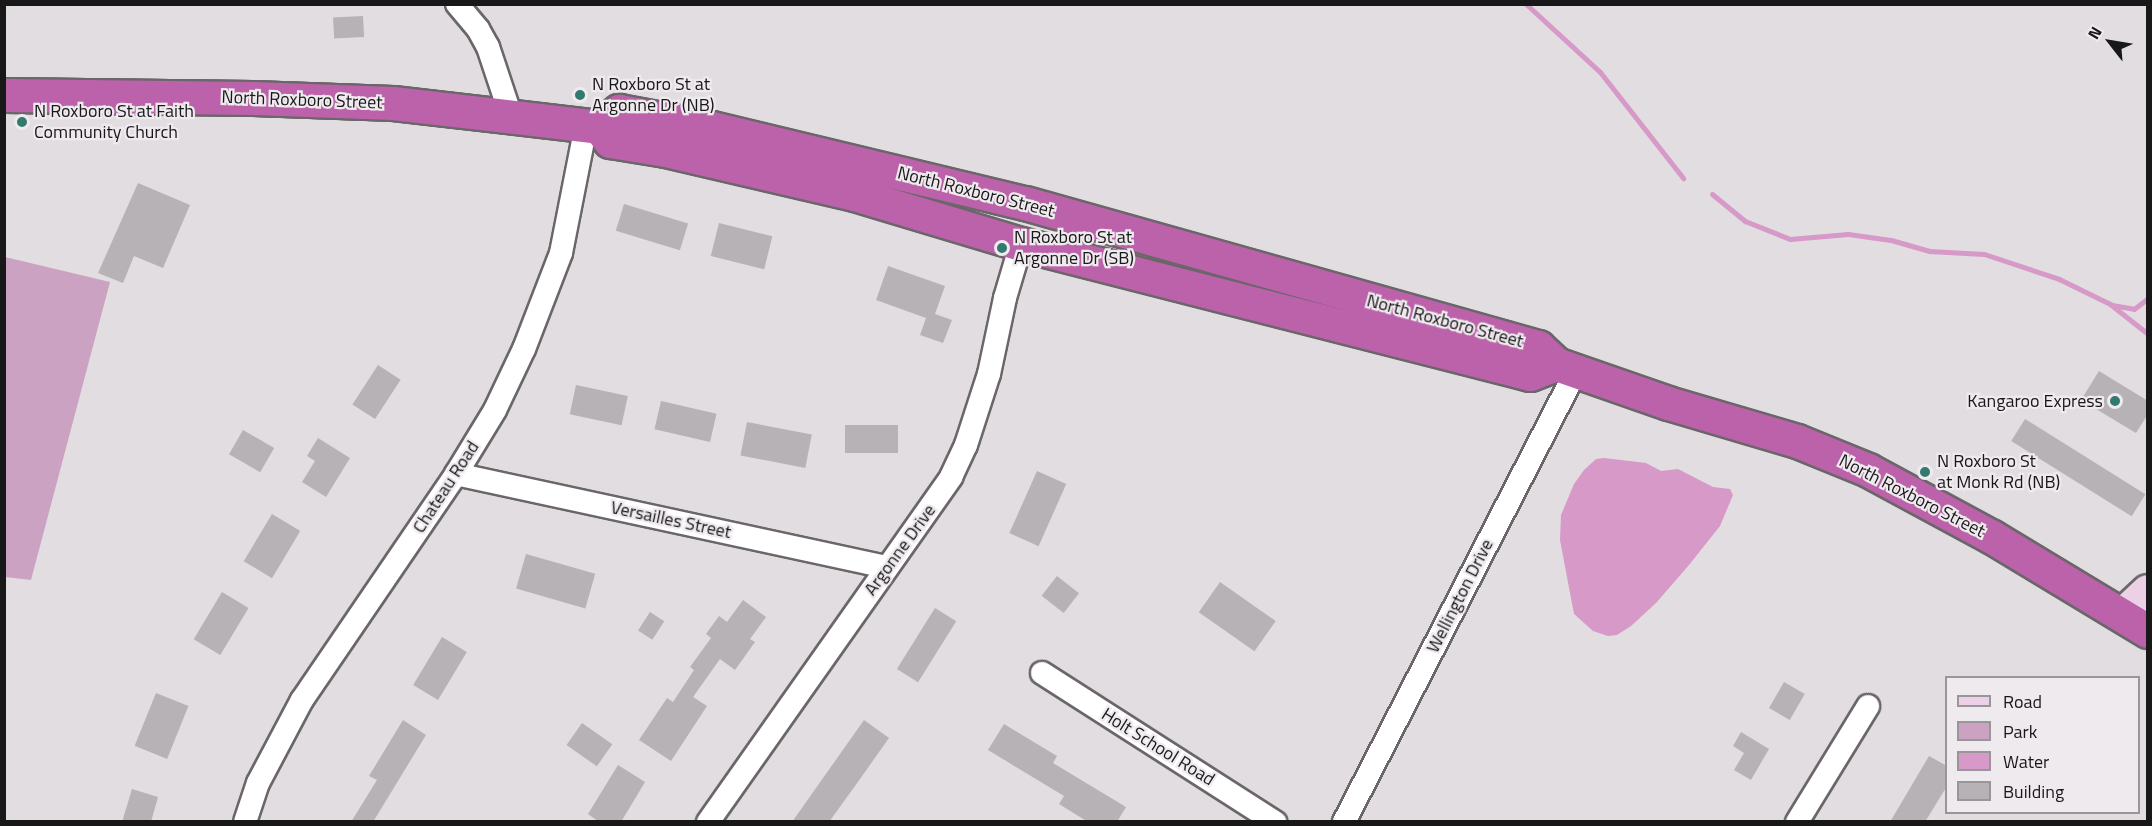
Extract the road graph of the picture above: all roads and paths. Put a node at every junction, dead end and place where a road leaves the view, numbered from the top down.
1 (457, 4) edge
2 (4, 95) edge
3 (511, 116) junction
4 (592, 126) junction
5 (854, 194) junction
6 (1025, 203) junction
7 (1021, 244) junction
8 (1198, 254) junction
9 (1566, 368) junction
10 (456, 474) junction
11 (887, 567) junction
12 (2148, 591) edge
13 (2135, 623) edge
14 (1042, 673) dead end
15 (1868, 706) dead end
16 (245, 822) edge
17 (708, 822) edge
18 (1275, 822) edge
19 (1344, 822) edge
20 (1797, 822) edge

1 - 3 street
2 - 3 highway, North Roxboro Street
3 - 4 highway, North Roxboro Street
4 - 5 highway, North Roxboro Street
4 - 6 highway, North Roxboro Street
4 - 10 street, Chateau Road
5 - 6 highway
5 - 7 highway, North Roxboro Street
6 - 8 highway, North Roxboro Street
7 - 8 highway
7 - 9 highway, North Roxboro Street
7 - 11 street, Argonne Drive
8 - 9 highway, North Roxboro Street
9 - 13 highway, North Roxboro Street
9 - 19 street, Wellington Drive
10 - 11 street, Versailles Street
10 - 16 street, Chateau Road
11 - 17 street, Argonne Drive
12 - 13 street
14 - 18 street, Holt School Road
15 - 20 street

